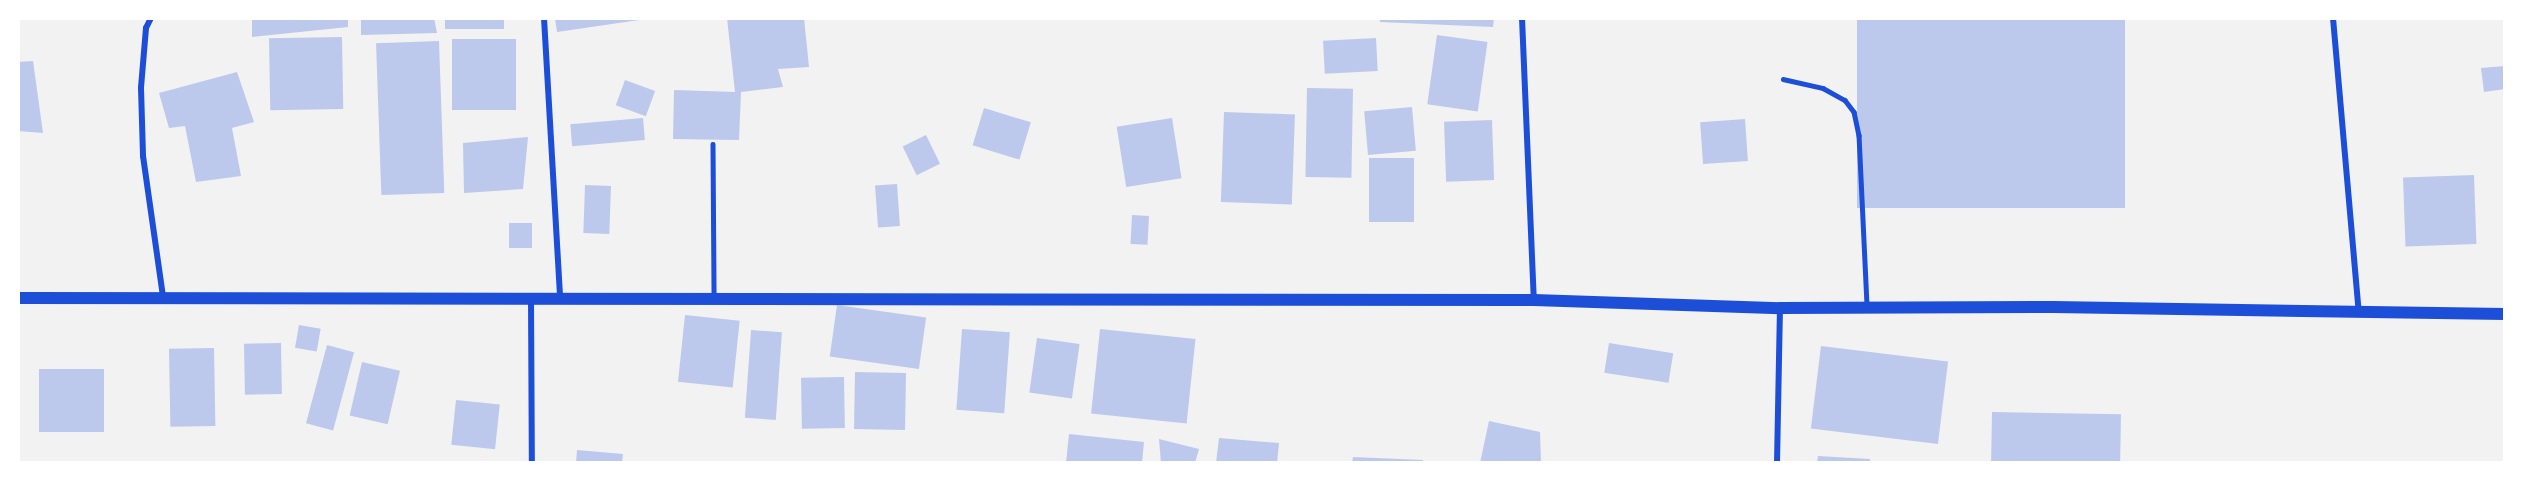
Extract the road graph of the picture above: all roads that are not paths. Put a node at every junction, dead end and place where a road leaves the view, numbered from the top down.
1 (151, 18) edge
2 (544, 18) edge
3 (1522, 18) edge
4 (2333, 18) edge
5 (1783, 79) dead end
6 (713, 144) dead end
7 (163, 297) junction
8 (18, 298) edge
9 (531, 299) junction
10 (714, 299) junction
11 (560, 300) junction
12 (1534, 300) junction
13 (1780, 308) junction
14 (1867, 308) junction
15 (2359, 313) junction
16 (2505, 314) edge
17 (532, 463) edge
18 (1778, 463) edge

1 - 7 street
2 - 11 street
3 - 12 street
4 - 15 street
5 - 14 lane
6 - 10 lane
7 - 8 main road
7 - 9 main road
9 - 11 main road
9 - 17 street
10 - 11 main road
10 - 12 main road
12 - 13 main road
13 - 14 main road
13 - 18 street
14 - 15 main road
15 - 16 main road

